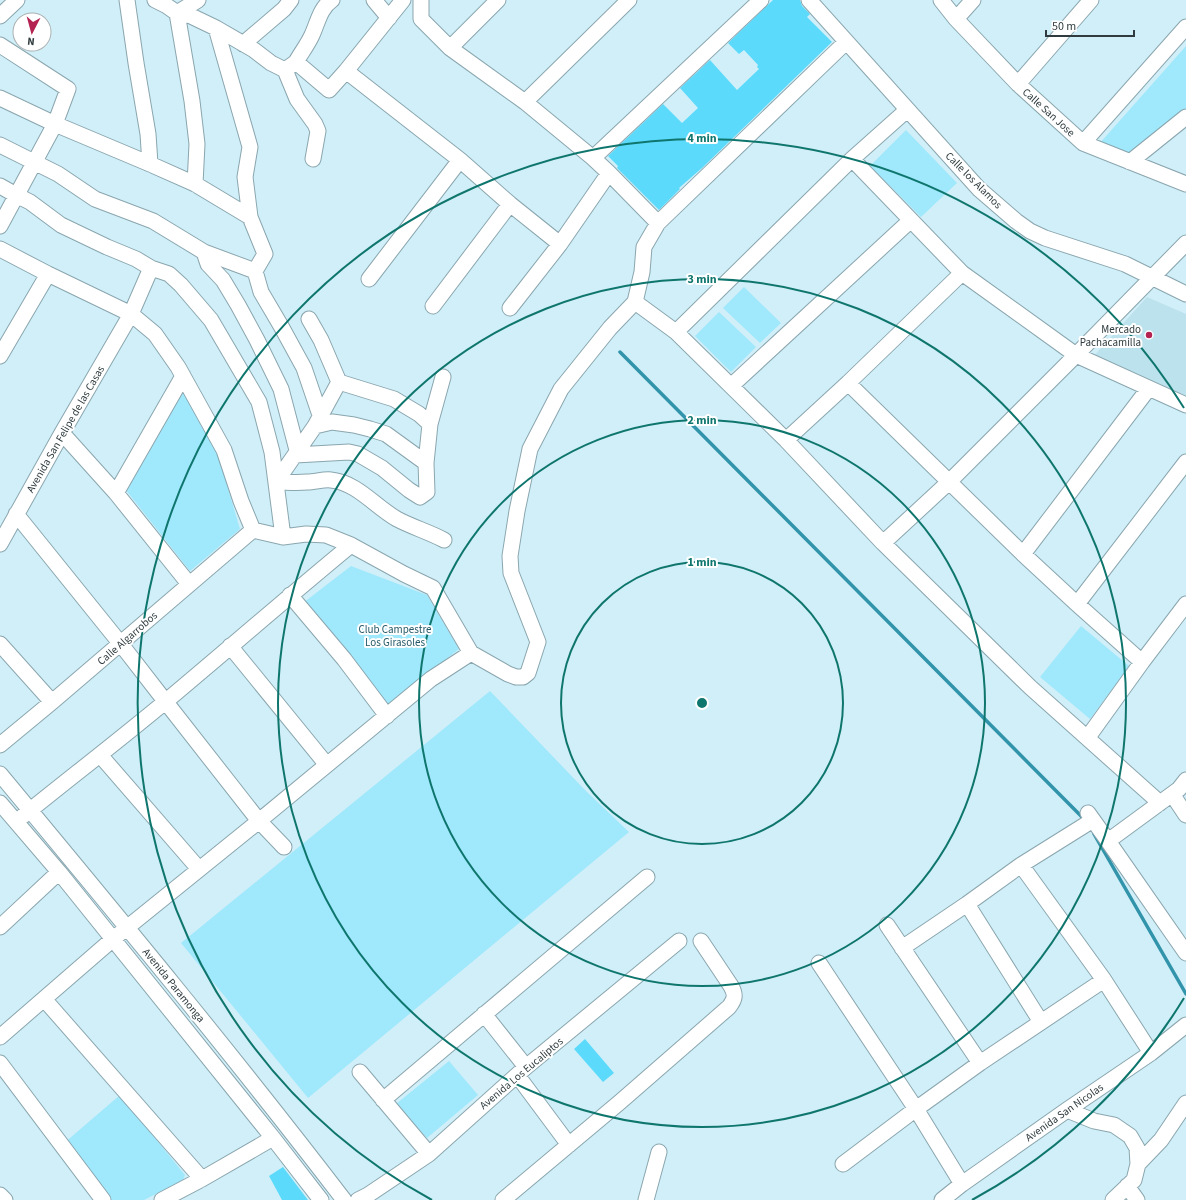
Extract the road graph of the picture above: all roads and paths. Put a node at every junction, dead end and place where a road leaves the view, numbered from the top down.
1 (17, 0) edge
2 (127, 0) edge
3 (155, 0) edge
4 (198, 0) edge
5 (291, 0) edge
6 (332, 0) edge
7 (374, 0) edge
8 (403, 0) edge
9 (421, 0) edge
10 (498, 0) edge
11 (629, 0) edge
12 (761, 0) edge
13 (808, 0) edge
14 (941, 0) edge
15 (973, 0) edge
16 (1091, 0) edge
17 (177, 13) junction
18 (0, 16) edge
19 (389, 18) junction
20 (956, 19) junction
21 (1186, 27) edge
22 (216, 28) junction
23 (846, 42) junction
24 (243, 44) junction
25 (0, 45) edge
26 (450, 48) junction
27 (291, 66) junction
28 (346, 72) junction
29 (1018, 84) junction
30 (0, 98) edge
31 (525, 102) junction
32 (907, 110) junction
33 (1186, 117) edge
34 (55, 124) junction
35 (1083, 143) junction
36 (0, 145) edge
37 (593, 158) junction
38 (313, 159) dead end
39 (852, 159) junction
40 (460, 160) junction
41 (35, 162) junction
42 (1130, 162) junction
43 (150, 164) junction
44 (610, 173) junction
45 (195, 184) junction
46 (1186, 184) edge
47 (0, 186) edge
48 (16, 195) junction
49 (510, 204) junction
50 (250, 217) junction
51 (911, 220) junction
52 (658, 223) junction
53 (0, 226) edge
54 (1186, 243) edge
55 (560, 244) junction
56 (0, 249) edge
57 (204, 252) junction
58 (151, 268) junction
59 (255, 271) junction
60 (962, 273) junction
61 (48, 274) junction
62 (1152, 277) junction
63 (369, 279) dead end
64 (1186, 294) edge
65 (635, 302) junction
66 (433, 306) dead end
67 (510, 308) dead end
68 (131, 314) junction
69 (310, 319) dead end
70 (676, 332) junction
71 (1076, 355) junction
72 (0, 356) edge
73 (183, 376) junction
74 (443, 377) dead end
75 (339, 382) junction
76 (848, 383) junction
77 (731, 386) junction
78 (1149, 388) junction
79 (1186, 405) edge
80 (318, 420) junction
81 (430, 424) junction
82 (62, 433) junction
83 (786, 440) junction
84 (296, 453) junction
85 (1186, 462) edge
86 (426, 463) junction
87 (276, 482) junction
88 (949, 482) junction
89 (116, 493) junction
90 (16, 514) junction
91 (253, 530) junction
92 (283, 537) junction
93 (444, 540) dead end
94 (883, 542) junction
95 (0, 544) edge
96 (350, 545) junction
97 (1023, 554) junction
98 (189, 584) junction
99 (290, 595) junction
100 (1077, 604) junction
101 (1186, 604) edge
102 (120, 643) junction
103 (0, 644) edge
104 (230, 646) junction
105 (471, 653) junction
106 (1142, 662) junction
107 (52, 702) junction
108 (165, 702) junction
109 (387, 716) junction
110 (1088, 737) junction
111 (0, 745) edge
112 (100, 755) junction
113 (327, 765) junction
114 (0, 774) edge
115 (1186, 780) edge
116 (1166, 799) junction
117 (0, 803) edge
118 (30, 810) junction
119 (1186, 815) edge
120 (259, 821) junction
121 (16, 822) junction
122 (1108, 841) junction
123 (284, 847) dead end
124 (1021, 865) junction
125 (199, 869) junction
126 (59, 872) junction
127 (647, 877) dead end
128 (968, 904) junction
129 (887, 925) dead end
130 (0, 927) edge
131 (127, 928) junction
132 (112, 940) junction
133 (679, 941) dead end
134 (701, 941) dead end
135 (902, 948) junction
136 (1186, 953) edge
137 (819, 963) dead end
138 (1104, 980) junction
139 (44, 999) junction
140 (484, 1014) junction
141 (1041, 1022) junction
142 (1186, 1025) edge
143 (0, 1037) edge
144 (1151, 1053) junction
145 (0, 1063) edge
146 (980, 1063) junction
147 (521, 1071) junction
148 (360, 1072) dead end
149 (383, 1100) junction
150 (1186, 1103) edge
151 (916, 1109) junction
152 (1067, 1110) junction
153 (273, 1138) junction
154 (569, 1145) junction
155 (659, 1152) dead end
156 (429, 1154) junction
157 (843, 1164) dead end
158 (1138, 1164) junction
159 (202, 1179) junction
160 (962, 1184) junction
161 (1127, 1186) junction
162 (0, 1195) edge
163 (4, 1200) edge
164 (103, 1200) edge
165 (162, 1200) edge
166 (321, 1200) edge
167 (344, 1200) edge
168 (358, 1200) edge
169 (503, 1200) edge
170 (646, 1200) edge
171 (942, 1200) edge
172 (1113, 1200) edge
173 (1136, 1200) edge

1 - 18 street
2 - 43 street
3 - 17 street
4 - 17 street
5 - 24 street
6 - 27 street
7 - 19 street
8 - 19 street
9 - 26 street
10 - 26 street
11 - 31 street
12 - 37 street
13 - 23 street, Calle los Alamos
14 - 20 street, Calle San Jose
15 - 20 street
16 - 29 street
17 - 22 street
17 - 45 street
19 - 28 street
20 - 29 street, Calle San Jose
21 - 35 street
22 - 24 street
22 - 50 street
23 - 32 street, Calle los Alamos
23 - 52 street
24 - 27 street
25 - 34 street
26 - 31 street
27 - 28 street
27 - 38 street
28 - 40 street
29 - 35 street, Calle San Jose
30 - 34 street
31 - 37 street
32 - 39 street
32 - 62 street, Calle los Alamos
33 - 42 street
34 - 41 street
34 - 43 street
35 - 42 street, Calle San Jose
36 - 41 street
37 - 44 street
39 - 51 street
39 - 70 street
40 - 49 street
40 - 63 street
41 - 48 street
41 - 57 street
42 - 46 street, Calle San Jose
43 - 45 street
44 - 52 street
44 - 55 street
45 - 50 street
47 - 48 street
48 - 53 street
48 - 58 street
49 - 55 street
49 - 66 street
50 - 59 street
51 - 60 street
51 - 77 street
52 - 65 street
54 - 62 street
55 - 67 street
56 - 61 street
57 - 59 street
57 - 84 street
58 - 68 street, Avenida San Felipe de las Casas
58 - 87 street
59 - 80 street
60 - 71 street
60 - 76 street
61 - 68 street
61 - 72 street
62 - 64 street, Calle los Alamos
62 - 71 street
65 - 70 street
65 - 105 street
68 - 73 street
68 - 82 street, Avenida San Felipe de las Casas
69 - 75 street
70 - 77 street
71 - 78 street
71 - 88 street
73 - 89 street
73 - 91 street
74 - 81 street
75 - 80 street
75 - 81 street
76 - 83 street
76 - 88 street
77 - 83 street
78 - 79 street
78 - 97 street
80 - 84 street
80 - 86 street
81 - 86 street
82 - 89 street
82 - 90 street, Avenida San Felipe de las Casas
83 - 94 street
84 - 86 street
84 - 87 street
85 - 100 street
87 - 92 street
87 - 93 street
88 - 94 street
88 - 97 street
89 - 98 street
90 - 95 street, Avenida San Felipe de las Casas
90 - 102 street
91 - 92 street
91 - 98 street, Calle Algarrobos
92 - 96 street
94 - 110 street
96 - 99 street
96 - 105 street
97 - 100 street
98 - 102 street, Calle Algarrobos
99 - 104 street
99 - 109 street
100 - 106 street
101 - 106 street
102 - 107 street, Calle Algarrobos
102 - 108 street
103 - 107 street
104 - 108 street
104 - 113 street
105 - 109 street
106 - 110 street
107 - 111 street, Calle Algarrobos
108 - 112 street
108 - 120 street
109 - 113 street
110 - 116 street
112 - 118 street
112 - 125 street
113 - 120 street
114 - 118 street, Avenida Paramonga
115 - 116 street
116 - 119 street
116 - 122 street
117 - 121 street, Avenida Paramonga
118 - 121 street
118 - 131 street, Avenida Paramonga
120 - 123 street
120 - 125 street
121 - 126 street, Avenida Paramonga
122 - 124 street
122 - 136 street
124 - 128 street
124 - 138 street
125 - 131 street
126 - 130 street
126 - 132 street, Avenida Paramonga
127 - 140 street
128 - 135 street
128 - 141 street
129 - 135 street
131 - 132 street
131 - 167 street, Avenida Paramonga
132 - 139 street
132 - 153 street, Avenida Paramonga
133 - 147 street, Avenida Los Eucaliptos
134 - 154 street
135 - 146 street
137 - 151 street
138 - 141 street
138 - 144 street
139 - 143 street
139 - 159 street
140 - 147 street
140 - 149 street
141 - 146 street
142 - 144 street, Avenida San Nicolas
144 - 152 street, Avenida San Nicolas
145 - 164 street
146 - 151 street
147 - 154 street
147 - 156 street, Avenida Los Eucaliptos
148 - 149 street
149 - 156 street
150 - 158 street
151 - 157 street
151 - 160 street
152 - 158 street
152 - 160 street, Avenida San Nicolas
153 - 159 street
153 - 166 street, Avenida Paramonga
154 - 169 street
155 - 170 street
156 - 168 street, Avenida Los Eucaliptos
158 - 161 street
159 - 165 street
160 - 171 street, Avenida San Nicolas
161 - 172 street
161 - 173 street
162 - 163 street

